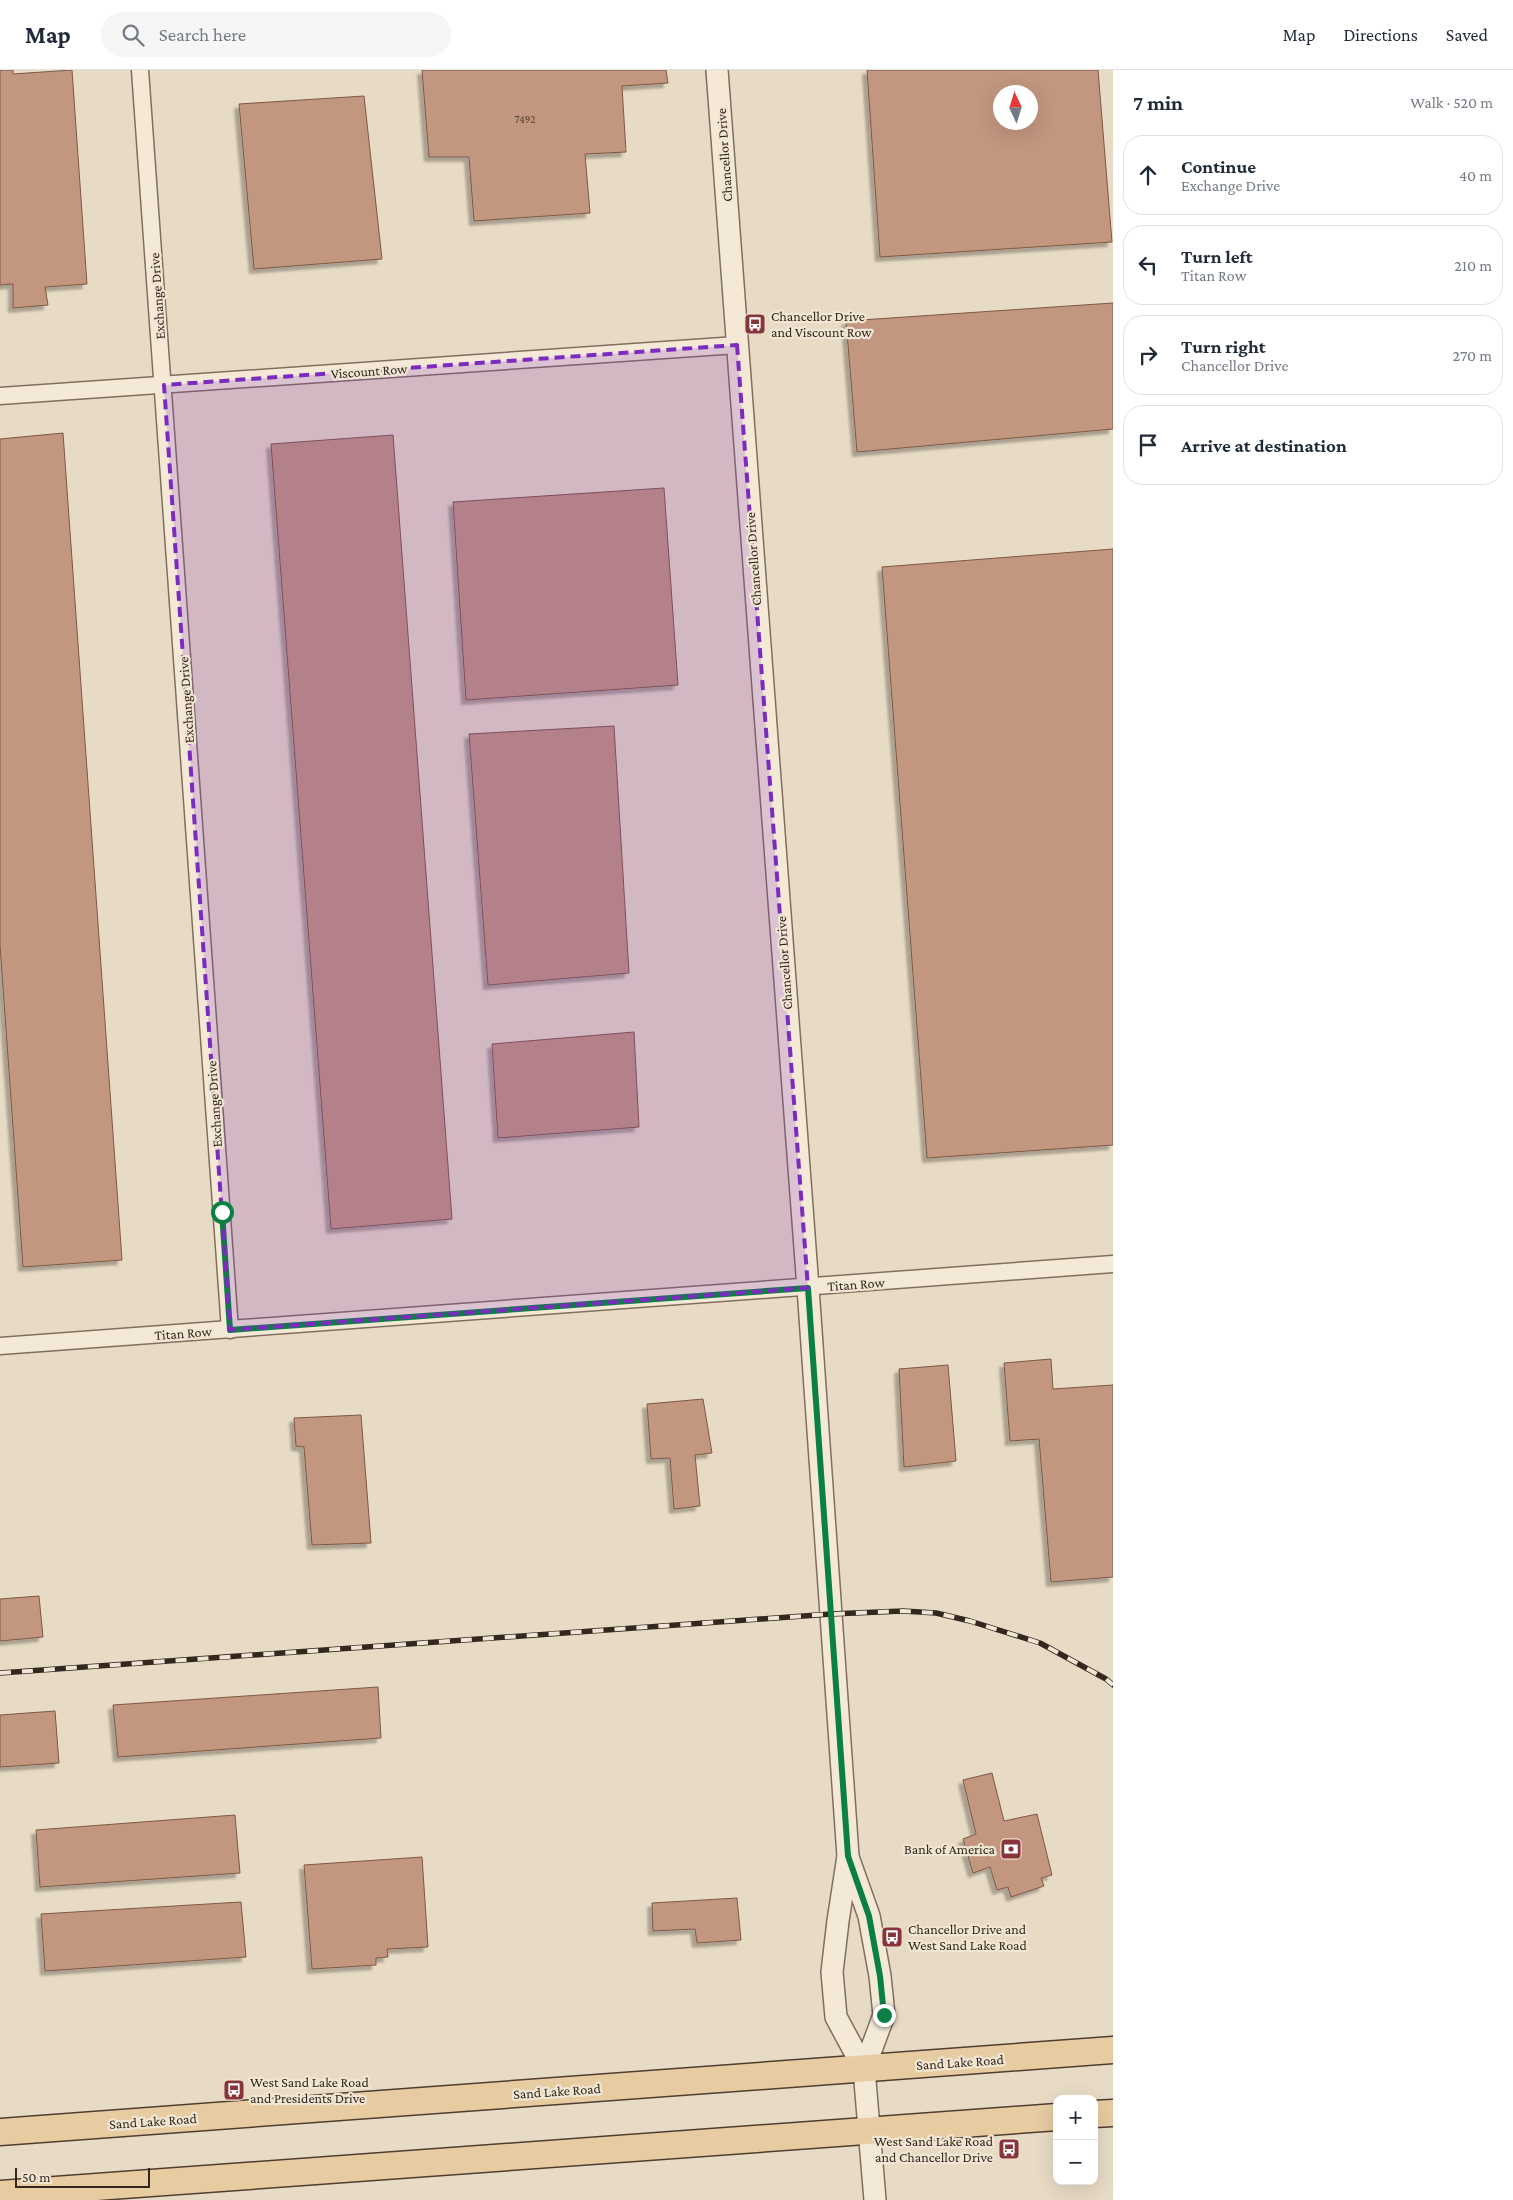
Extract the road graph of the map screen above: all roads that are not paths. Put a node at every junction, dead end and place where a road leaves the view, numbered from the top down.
1 (140, 70) edge
2 (717, 70) edge
3 (737, 345) junction
4 (164, 385) junction
5 (0, 396) edge
6 (1113, 1264) edge
7 (808, 1288) junction
8 (230, 1330) junction
9 (0, 1346) edge
10 (848, 1856) junction
11 (1113, 2050) edge
12 (864, 2069) junction
13 (1113, 2113) edge
14 (1098, 2114) edge
15 (1053, 2117) edge
16 (870, 2131) junction
17 (0, 2132) edge
18 (0, 2194) edge
19 (875, 2200) edge

1 - 4 street, Exchange Drive
2 - 3 street, Chancellor Drive
3 - 4 street, Viscount Row
3 - 7 street, Chancellor Drive
4 - 5 street, Viscount Row
4 - 8 street, Exchange Drive
6 - 7 street, Titan Row
7 - 8 street, Titan Row
7 - 10 street, Chancellor Drive
8 - 9 street, Titan Row
10 - 12 street, Chancellor Drive
10 - 12 street, Chancellor Drive
11 - 12 main road, Sand Lake Road
12 - 16 street, Chancellor Drive
12 - 17 main road, Sand Lake Road
13 - 14 main road
15 - 16 main road
16 - 18 main road
16 - 19 street, Chancellor Drive

